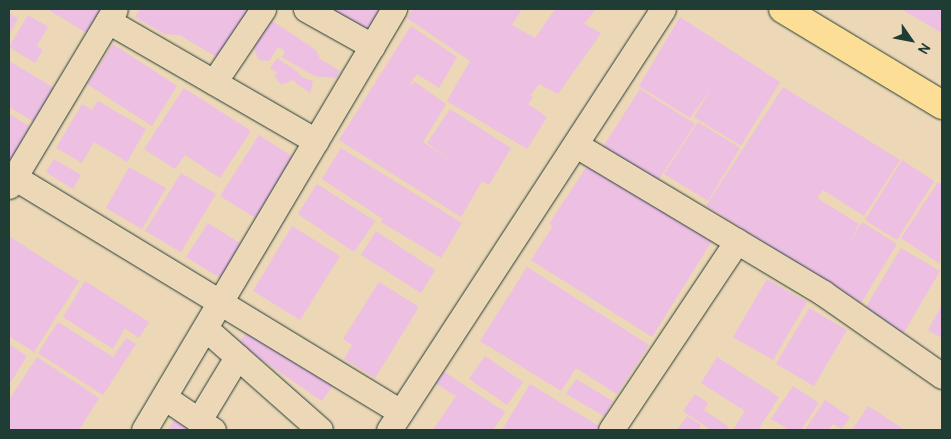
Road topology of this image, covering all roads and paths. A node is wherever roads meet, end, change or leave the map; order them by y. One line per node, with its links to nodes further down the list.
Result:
1 (263, 9): 8 (street)
2 (306, 9): 7 (street)
3 (394, 9): 7 (street)
4 (663, 9): 11 (street)
5 (794, 12): 9 (highway)
6 (112, 15): 8 (street); 12 (street)
7 (372, 46): 10 (street)
8 (214, 82): 10 (street)
9 (942, 105)
10 (316, 141): 14 (street)
11 (576, 145): 13 (street); 19 (street)
12 (10, 179): 14 (street)
13 (737, 241): 17 (street); 23 (street)
14 (221, 301): 15 (street); 19 (street)
15 (206, 330): 16 (street); 18 (street)
16 (237, 357): 20 (street); 22 (street)
17 (942, 376)
18 (164, 397): 20 (street); 21 (street)
19 (395, 421)
20 (206, 425)
21 (144, 430)
22 (320, 430)
23 (611, 430)

